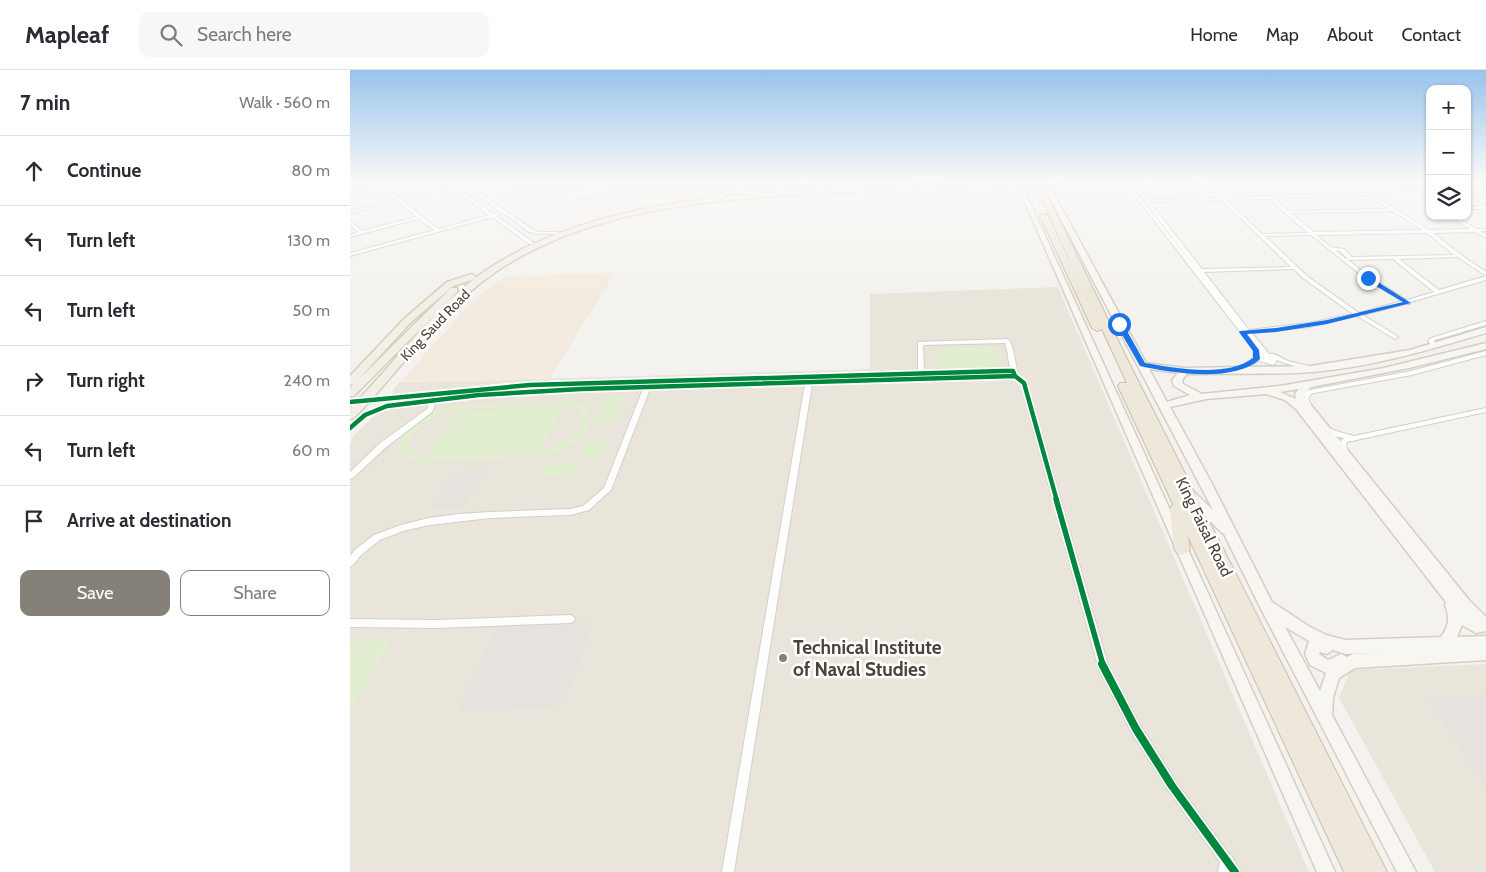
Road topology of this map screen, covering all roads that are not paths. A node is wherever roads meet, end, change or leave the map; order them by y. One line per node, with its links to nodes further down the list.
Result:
1 (414, 218): 23 (street)
2 (422, 218): 19 (street)
3 (482, 218): 19 (street)
4 (484, 218): 34 (street)
5 (499, 218): 29 (street)
6 (513, 218): 24 (street)
7 (605, 218): 24 (main road, King Saud Road)
8 (618, 218): 67 (main road, King Saud Road)
9 (1047, 218): 82 (main road)
10 (1050, 218): 80 (highway, King Faisal Road)
11 (1054, 218): 54 (main road)
12 (1156, 218): 38 (street)
13 (1159, 218): 38 (street)
14 (1244, 218): 26 (street)
15 (1295, 218): 25 (street)
16 (1406, 218): 22 (street)
17 (1459, 220): 20 (street)
18 (350, 222): 23 (street)
19 (438, 230): 31 (street)
20 (1475, 230): 21 (street); 22 (street); 28 (street)
21 (1486, 230)
22 (1428, 231): 25 (street); 32 (street)
23 (361, 233): 27 (street)
24 (557, 233): 29 (main road, King Saud Road)
25 (1312, 234): 26 (street); 30 (street)
26 (1261, 235): 37 (street)
27 (350, 236)
28 (1486, 237)
29 (531, 243): 40 (main road, King Saud Road)
30 (1330, 248): 35 (street); 36 (street)
31 (350, 255)
32 (1459, 256): 33 (street); 39 (street)
33 (1394, 258): 36 (street); 41 (street)
34 (350, 259)
35 (1342, 259): 36 (street); 42 (street)
36 (1352, 259)
37 (1294, 268): 38 (street); 43 (street)
38 (1198, 271): 46 (street); 47 (street)
39 (1486, 276): 41 (street)
40 (472, 277): 61 (main road); 65 (main road, King Saud Road)
41 (1439, 293): 42 (street)
42 (1408, 303): 43 (street)
43 (1359, 315): 47 (street); 48 (street)
44 (1486, 323): 49 (street)
45 (1486, 330): 49 (main road)
46 (1242, 332): 47 (street); 51 (street)
47 (1249, 332): 52 (street)
48 (1395, 336)
49 (1434, 345): 55 (main road)
50 (1486, 346): 62 (main road)
51 (1256, 350): 52 (street); 52 (street); 57 (street)
52 (1264, 350): 55 (street)
53 (1486, 353): 71 (street)
54 (1142, 365): 56 (main road); 70 (main road)
55 (1313, 368): 57 (main road)
56 (1184, 371): 57 (main road); 66 (main road)
57 (1226, 371)
58 (921, 374): 59 (street); 59 (street); 60 (street)
59 (1014, 374): 60 (street); 94 (street)
60 (809, 380): 63 (street); 67 (street); 95 (street)
61 (350, 382)
62 (1307, 386): 64 (main road); 71 (main road)
63 (647, 387): 69 (street); 83 (street)
64 (1267, 391): 66 (main road); 84 (main road)
65 (350, 394)
66 (1202, 397): 70 (main road)
67 (365, 400): 68 (street); 73 (main road, King Saud Road)
68 (350, 402)
69 (425, 402): 72 (street); 79 (street)
70 (1164, 406): 81 (main road)
71 (1308, 406): 76 (main road)
72 (378, 408): 73 (street); 75 (street)
73 (352, 410)
74 (1486, 410): 77 (street)
75 (350, 428)
76 (1326, 429): 77 (street); 78 (main road)
77 (1356, 437): 78 (street)
78 (1344, 451): 84 (main road)
79 (350, 476)
80 (1182, 495): 81 (main road); 82 (highway); 99 (highway, King Faisal Road); 100 (highway, King Faisal Road)
81 (1232, 536): 85 (main road)
82 (1182, 549): 98 (main road)
83 (350, 563)
84 (1448, 589): 86 (main road); 90 (main road)
85 (1265, 603): 92 (main road); 93 (main road)
86 (1486, 617)
87 (570, 619): 88 (street)
88 (350, 623)
89 (1486, 642): 90 (main road)
90 (1444, 644): 92 (main road)
91 (1486, 653): 92 (main road)
92 (1362, 654): 93 (main road)
93 (1324, 716): 101 (main road)
94 (1227, 859): 96 (street); 97 (street)
95 (728, 872)
96 (1224, 872)
97 (1235, 872)
98 (1326, 872)
99 (1356, 872)
100 (1376, 872)
101 (1407, 872)

